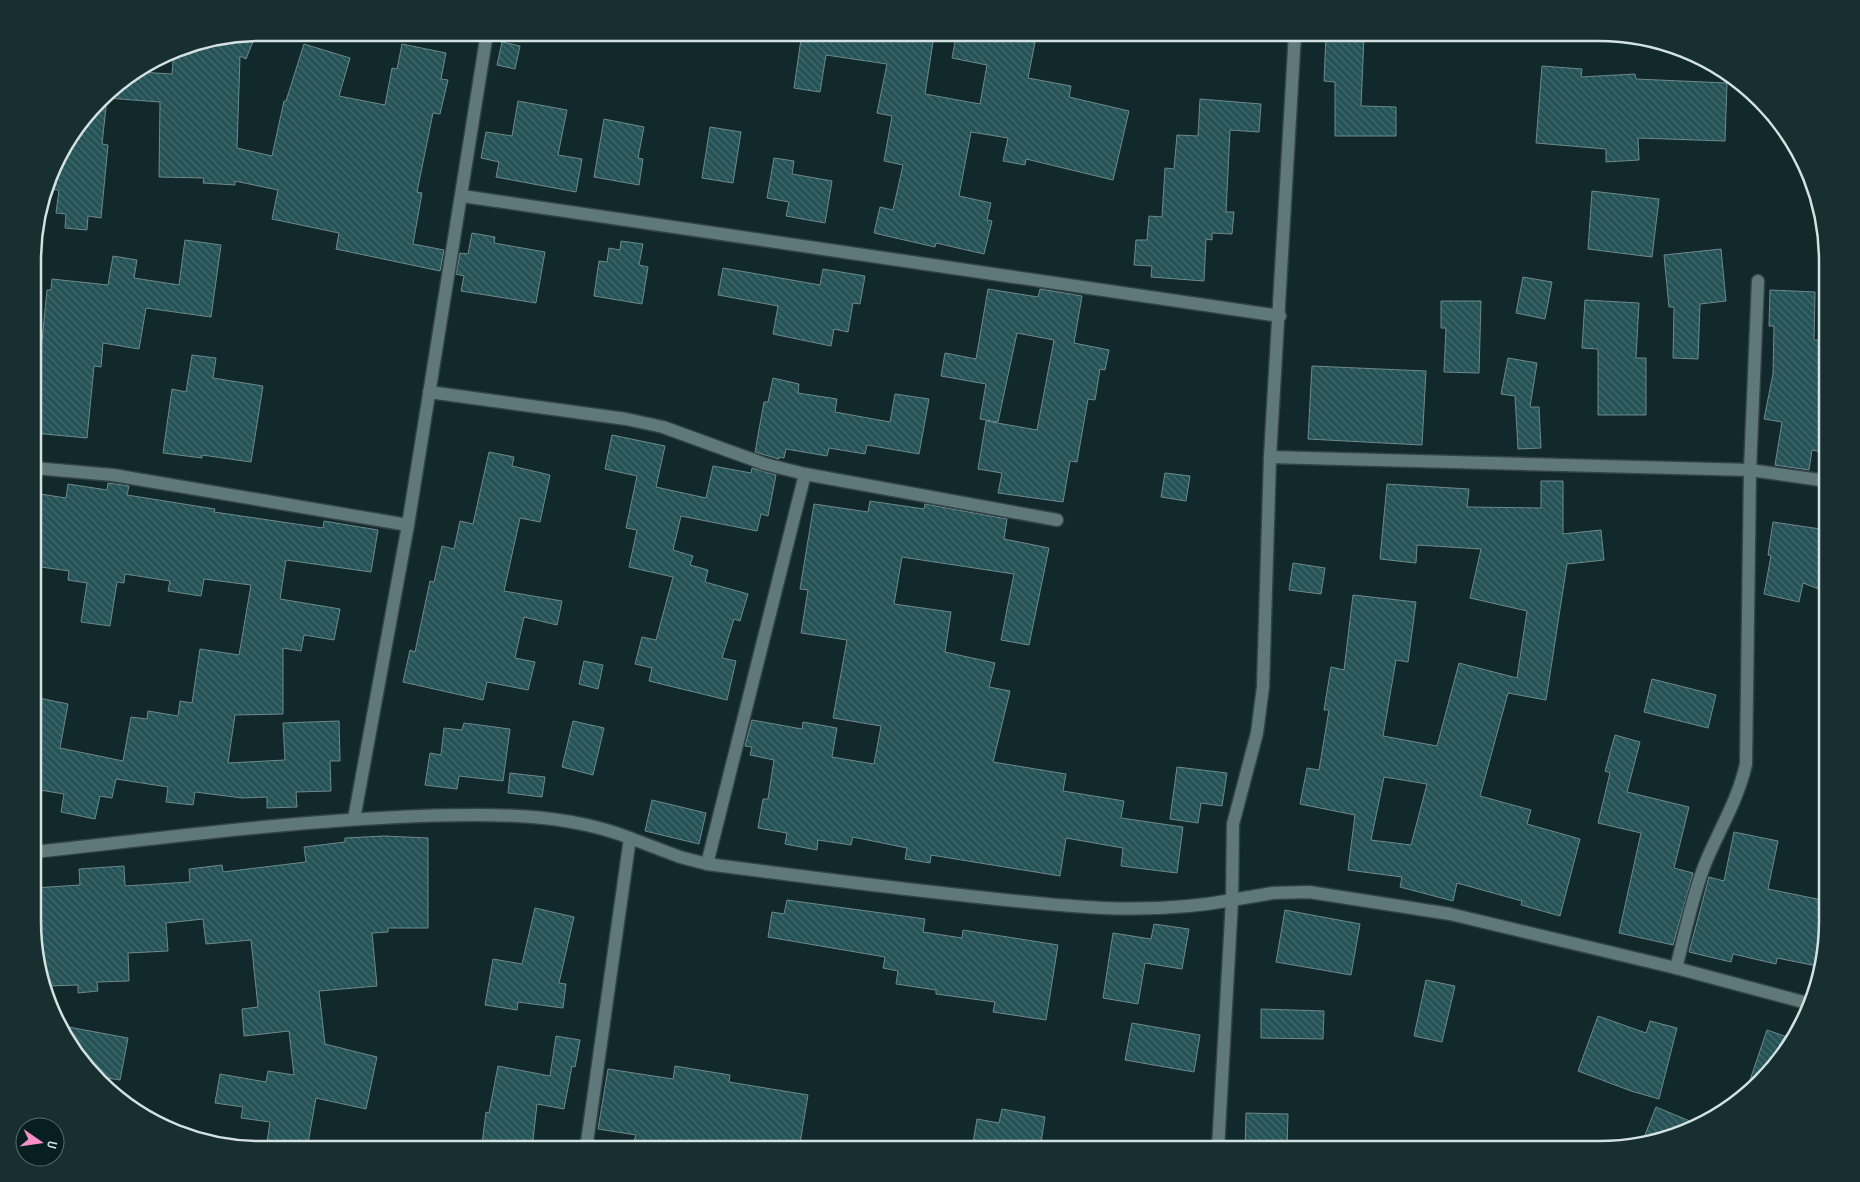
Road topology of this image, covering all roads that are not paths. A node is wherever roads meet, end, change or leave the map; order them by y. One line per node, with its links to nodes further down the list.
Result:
1 (486, 41): 3 (street)
2 (1295, 41): 5 (street)
3 (462, 196): 5 (street); 6 (street)
4 (1758, 281): 9 (street)
5 (1280, 316): 7 (street)
6 (429, 392): 10 (street); 13 (street)
7 (1270, 457): 9 (street); 18 (street)
8 (41, 469): 13 (street)
9 (1750, 470): 11 (street); 19 (street)
10 (805, 474): 12 (street); 17 (street)
11 (1819, 479)
12 (1057, 520)
13 (408, 525): 14 (street)
14 (354, 819): 15 (street); 16 (street)
15 (630, 838): 17 (street); 21 (street)
16 (41, 851)
17 (707, 864): 18 (street)
18 (1232, 900): 19 (street); 22 (street)
19 (1676, 968): 20 (street)
20 (1803, 1002)
21 (587, 1141)
22 (1218, 1141)

